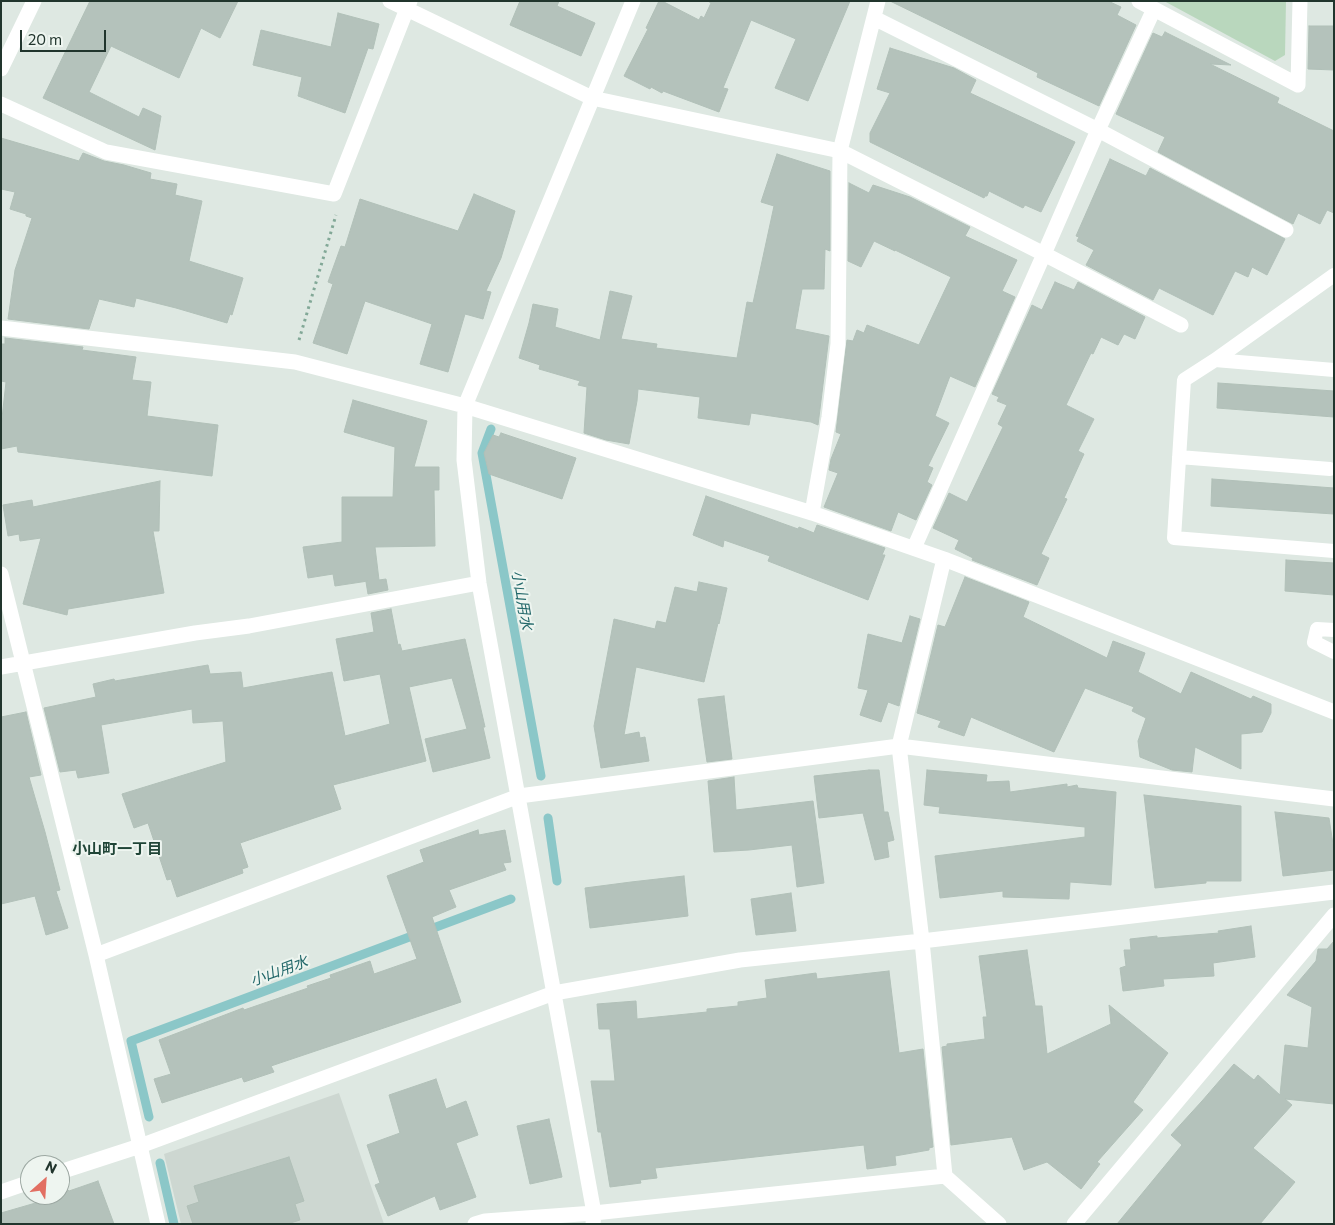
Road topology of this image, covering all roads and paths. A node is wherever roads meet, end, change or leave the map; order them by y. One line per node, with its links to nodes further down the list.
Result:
1 (34, 1): 10 (street)
2 (390, 1): 7 (street)
3 (633, 1): 11 (street)
4 (878, 1): 9 (street)
5 (1139, 1): 8 (street)
6 (1300, 1): 8 (street)
7 (408, 5): 11 (street); 15 (street)
8 (1154, 10): 13 (street)
9 (874, 18): 13 (street); 14 (street)
10 (1, 69)
11 (592, 98): 14 (street); 24 (street)
12 (1, 104): 15 (street)
13 (1098, 130): 16 (street); 17 (street)
14 (840, 151): 17 (street); 27 (street)
15 (334, 194): 21 (path)
16 (1286, 230)
17 (1044, 254): 19 (street); 28 (street)
18 (1334, 275): 22 (lane)
19 (1181, 325)
20 (1, 328): 24 (street)
21 (298, 344)
22 (1215, 360): 23 (lane); 25 (lane)
23 (1334, 370)
24 (465, 406): 27 (street); 32 (street)
25 (1179, 457): 26 (lane); 29 (lane)
26 (1330, 469)
27 (812, 513): 28 (street)
28 (914, 548): 30 (street)
29 (1334, 551)
30 (944, 559): 37 (street); 38 (street)
31 (1, 574): 35 (street)
32 (479, 583): 35 (street); 39 (street)
33 (1334, 630): 34 (lane)
34 (1334, 652)
35 (24, 662): 36 (street); 44 (street)
36 (1, 667)
37 (1334, 712)
38 (899, 746): 39 (street); 40 (street); 43 (street)
39 (519, 796): 44 (street); 45 (street)
40 (1334, 799)
41 (1334, 892): 43 (street)
42 (1334, 915): 55 (street)
43 (922, 941): 45 (street); 48 (street)
44 (96, 955): 46 (street)
45 (554, 993): 46 (street); 51 (street)
46 (140, 1146): 47 (street); 52 (street)
47 (70, 1169)
48 (945, 1176): 51 (street); 54 (street)
49 (20, 1185): 50 (street)
50 (1, 1192)
51 (594, 1218): 53 (street)
52 (158, 1224)
53 (474, 1224)
54 (999, 1224)
55 (1074, 1224)

